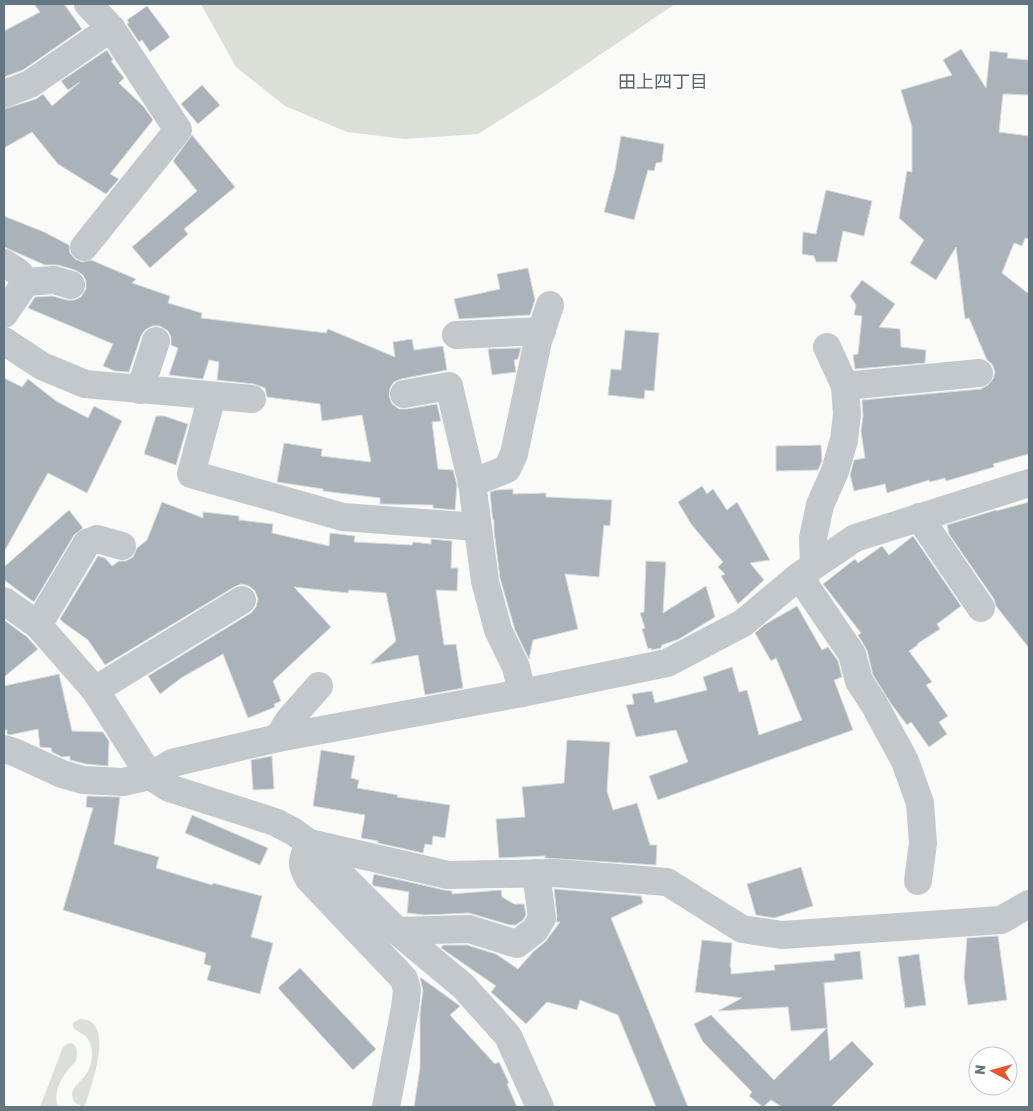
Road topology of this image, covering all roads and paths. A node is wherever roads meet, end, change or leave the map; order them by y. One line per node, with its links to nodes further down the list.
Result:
1 (88, 4): 2 (street)
2 (111, 28): 3 (street); 4 (street)
3 (4, 94)
4 (84, 247)
5 (4, 263): 6 (street)
6 (26, 282): 7 (street); 9 (street)
7 (71, 285)
8 (550, 305): 10 (street)
9 (4, 314)
10 (542, 331): 11 (street); 21 (street)
11 (456, 335)
12 (4, 341): 17 (street)
13 (156, 341): 17 (street)
14 (827, 347): 16 (street)
15 (978, 373): 16 (street)
16 (844, 386): 26 (street)
17 (140, 390): 19 (street)
18 (404, 394): 21 (street)
19 (212, 396): 20 (street); 24 (street)
20 (252, 399)
21 (472, 483): 24 (street)
22 (1029, 483): 23 (street)
23 (920, 517): 26 (street); 29 (street)
24 (478, 527): 33 (street)
25 (122, 546): 30 (street)
26 (807, 570): 33 (street); 39 (street)
27 (242, 600): 32 (street)
28 (4, 601): 30 (street)
29 (981, 608)
30 (38, 624): 32 (street)
31 (319, 686): 34 (street)
32 (95, 690): 36 (street)
33 (522, 693): 34 (street)
34 (278, 738): 36 (street)
35 (4, 749): 36 (street)
36 (150, 776): 37 (street)
37 (309, 844): 38 (street); 41 (street); 42 (street)
38 (536, 873): 40 (street); 41 (street)
39 (918, 881)
40 (1029, 904)
41 (397, 932): 43 (street)
42 (386, 1107)
43 (540, 1107)

